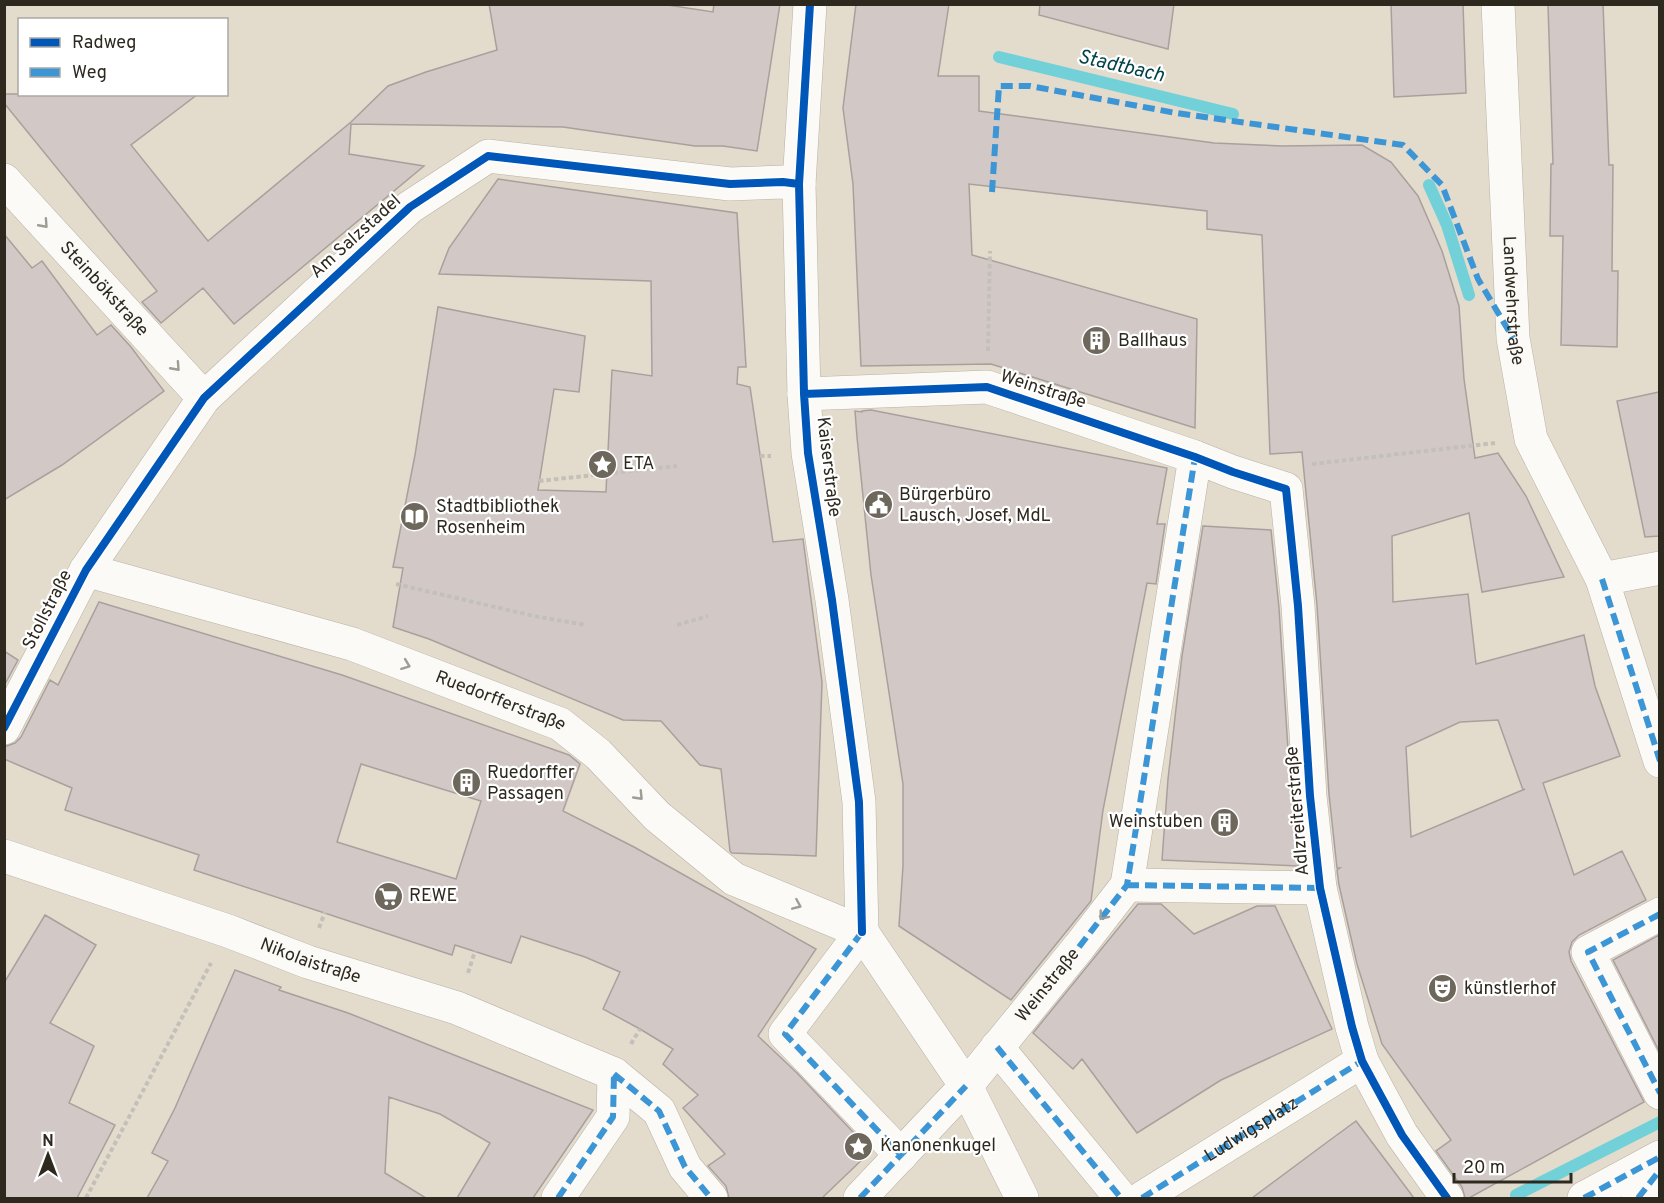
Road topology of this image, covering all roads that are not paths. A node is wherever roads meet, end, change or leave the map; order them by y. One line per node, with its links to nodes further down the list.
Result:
1 (810, 4): 4 (street, Kaiserstraße)
2 (1498, 4): 10 (street, Landwehrstraße)
3 (4, 180): 6 (street, Steinbökstraße, one-way to 6)
4 (799, 184): 5 (street, Kaiserstraße); 6 (street, Am Salzstadel)
5 (804, 394): 7 (street, Weinstraße); 17 (street, Kaiserstraße)
6 (204, 398): 9 (street, Am Salzstadel)
7 (1195, 457): 14 (street, Weinstraße); 15 (street, Adlzreiterstraße)
8 (1659, 568): 10 (street)
9 (86, 570): 11 (street, Stollstraße); 17 (street, Ruedorfferstraße, one-way to 17)
10 (1602, 579): 12 (street, Landwehrstraße)
11 (4, 728)
12 (1659, 761)
13 (4, 856): 20 (street, Nikolaistraße)
14 (1127, 885): 15 (street); 18 (street, Weinstraße, one-way to 18)
15 (1320, 888): 19 (street, Adlzreiterstraße)
16 (1659, 914): 22 (street)
17 (862, 932): 21 (street); 23 (street)
18 (997, 1047): 21 (street, Weinstraße); 30 (street)
19 (1362, 1061): 31 (street, Ludwigsplatz); 32 (street, Adlzreiterstraße)
20 (614, 1074): 26 (street); 27 (street, Nikolaistraße)
21 (966, 1086): 23 (street); 29 (street)
22 (1659, 1093)
23 (901, 1155): 28 (street)
24 (1659, 1157): 33 (street)
25 (1659, 1170): 34 (street)
26 (558, 1198)
27 (711, 1198)
28 (860, 1198)
29 (1022, 1198)
30 (1120, 1198)
31 (1142, 1198)
32 (1447, 1198)
33 (1584, 1198)
34 (1638, 1198)

